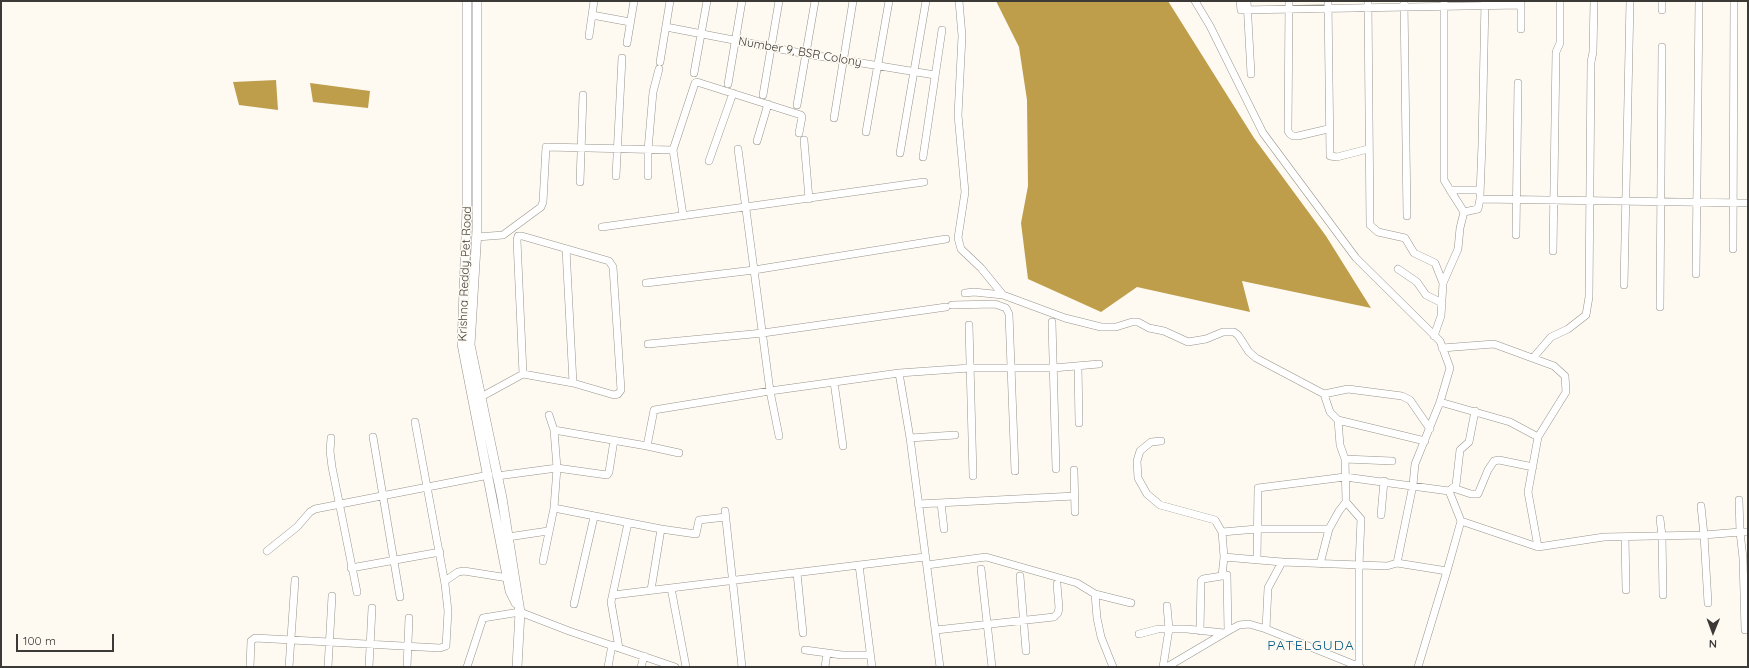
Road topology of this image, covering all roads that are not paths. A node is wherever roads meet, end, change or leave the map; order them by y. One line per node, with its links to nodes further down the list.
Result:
1 (467, 1): 159 (main road, Krishna Reddy Pet Road)
2 (477, 1): 98 (main road, Krishna Reddy Pet Road)
3 (594, 1): 35 (street)
4 (634, 1): 36 (street)
5 (670, 1): 37 (street)
6 (707, 1): 40 (street)
7 (742, 1): 42 (street)
8 (779, 1): 44 (street)
9 (815, 1): 46 (street)
10 (853, 1): 48 (street)
11 (889, 1): 49 (street)
12 (926, 1): 50 (street)
13 (959, 1): 110 (street)
14 (1195, 1): 116 (street)
15 (1240, 1): 32 (street)
16 (1247, 1): 32 (street)
17 (1289, 1): 30 (street)
18 (1328, 1): 33 (street)
19 (1368, 1): 31 (street)
20 (1560, 1): 85 (street)
21 (1594, 1): 86 (street)
22 (1630, 1): 87 (street)
23 (1662, 1): 34 (street)
24 (1699, 1): 89 (street)
25 (1734, 1): 90 (street)
26 (1485, 3): 27 (street); 29 (street); 81 (street)
27 (1521, 3): 38 (street)
28 (1404, 4): 29 (street); 31 (street); 95 (street)
29 (1444, 4): 80 (street)
30 (1289, 9): 32 (street); 33 (street); 62 (street)
31 (1368, 9): 33 (street); 70 (street)
32 (1247, 10): 52 (street)
33 (1329, 10): 62 (street)
34 (1662, 10)
35 (592, 15): 36 (street); 41 (street)
36 (630, 22): 43 (street)
37 (666, 27): 40 (street, Number 9, BSR Colony); 71 (street)
38 (1521, 28)
39 (942, 30): 53 (street)
40 (701, 34): 42 (street, Number 9, BSR Colony); 51 (street)
41 (589, 36)
42 (735, 41): 44 (street, Number 9, BSR Colony); 55 (street)
43 (627, 43)
44 (770, 47): 46 (street, Number 9, BSR Colony); 58 (street)
45 (1662, 47): 88 (street)
46 (806, 54): 48 (street, Number 9, BSR Colony); 60 (street)
47 (622, 58): 68 (street)
48 (843, 60): 49 (street, Number 9, BSR Colony); 61 (street)
49 (878, 66): 50 (street, Number 9, BSR Colony); 63 (street)
50 (914, 72): 53 (street, Number 9, BSR Colony); 73 (street)
51 (694, 73)
52 (1251, 74)
53 (935, 75): 74 (street)
54 (1518, 83): 84 (street)
55 (728, 84)
56 (733, 93): 59 (street); 72 (street); 75 (street)
57 (583, 95): 67 (street)
58 (763, 95)
59 (768, 104): 64 (street); 66 (street)
60 (797, 106)
61 (834, 118)
62 (1328, 129): 70 (street)
63 (866, 132)
64 (799, 133)
65 (804, 140): 82 (street)
66 (757, 141)
67 (581, 148): 68 (street); 78 (street); 98 (street)
68 (617, 149): 71 (street); 76 (street)
69 (738, 149): 92 (street)
70 (1368, 149): 107 (street)
71 (648, 150): 72 (street); 77 (street)
72 (673, 150): 94 (street)
73 (900, 153)
74 (923, 157)
75 (709, 161)
76 (616, 176)
77 (648, 176)
78 (580, 182)
79 (924, 182): 82 (street)
80 (1450, 190): 81 (street); 93 (street)
81 (1480, 190): 83 (street)
82 (809, 199): 92 (street)
83 (1480, 199): 84 (street); 93 (street)
84 (1516, 199): 85 (street); 97 (street)
85 (1554, 200): 86 (street); 102 (street)
86 (1590, 201): 87 (street); 119 (street)
87 (1626, 201): 88 (street); 108 (street)
88 (1661, 202): 89 (street); 112 (street)
89 (1697, 203): 90 (street); 105 (street)
90 (1733, 203): 91 (street); 101 (street)
91 (1748, 203)
92 (745, 208): 94 (street); 104 (street)
93 (1464, 212): 107 (street)
94 (682, 215): 96 (street)
95 (1406, 216)
96 (602, 227)
97 (1516, 235)
98 (477, 237): 131 (main road, Krishna Reddy Pet Road)
99 (946, 239): 104 (street)
100 (566, 249): 126 (street); 128 (street); 128 (street)
101 (1733, 250)
102 (1553, 251)
103 (1398, 269): 111 (street)
104 (754, 270): 106 (street); 115 (street)
105 (1696, 274)
106 (646, 283)
107 (1443, 283): 111 (street)
108 (1624, 285)
109 (965, 293): 110 (street)
110 (1003, 295): 130 (street)
111 (1442, 303): 116 (street)
112 (1660, 306)
113 (1052, 322): 124 (street)
114 (969, 325): 122 (street)
115 (763, 333): 117 (street); 123 (street); 129 (street)
116 (1434, 336): 118 (street)
117 (648, 344)
118 (1442, 348): 119 (street); 132 (street)
119 (1533, 358): 143 (street)
120 (1099, 364): 121 (street)
121 (1078, 366): 124 (street); 137 (street)
122 (970, 368): 123 (street); 125 (street); 160 (street)
123 (1010, 368): 124 (street); 158 (street)
124 (1053, 368): 156 (street)
125 (899, 373): 127 (street); 145 (street)
126 (524, 374): 128 (street); 131 (street)
127 (834, 382): 129 (street); 150 (street)
128 (572, 383)
129 (770, 391): 141 (street); 149 (street)
130 (1324, 394): 135 (street); 138 (street)
131 (481, 397): 159 (main road, Krishna Reddy Pet Road)
132 (1440, 402): 133 (street); 138 (street)
133 (1475, 411): 143 (street); 165 (street)
134 (549, 415): 139 (street)
135 (1338, 420): 148 (street); 152 (street)
136 (415, 422): 164 (street)
137 (1079, 423)
138 (1430, 429): 148 (street)
139 (554, 430): 146 (street); 154 (street)
140 (955, 435): 145 (street)
141 (779, 436)
142 (373, 437): 166 (street)
143 (1538, 437): 155 (street)
144 (331, 438): 171 (street)
145 (910, 438): 172 (street)
146 (614, 440): 149 (street); 154 (street)
147 (1161, 441): 186 (street)
148 (1425, 441): 163 (street)
149 (647, 446): 151 (street)
150 (843, 446)
151 (679, 453)
152 (1345, 459): 153 (street); 161 (street)
153 (1392, 461)
154 (557, 468): 159 (street); 174 (street)
155 (1533, 468): 165 (street); 193 (street)
156 (1056, 469)
157 (1074, 470): 167 (street)
158 (1015, 471)
159 (493, 475): 164 (street); 192 (main road, Krishna Reddy Pet Road); 213 (main road, Krishna Reddy Pet Road)
160 (973, 476)
161 (1345, 477): 162 (street); 169 (street); 184 (street)
162 (1384, 482): 163 (street); 176 (street)
163 (1413, 485): 165 (street); 202 (street)
164 (428, 487): 166 (street); 195 (street)
165 (1451, 489): 179 (street)
166 (384, 496): 171 (street); 198 (street)
167 (1075, 496): 170 (street); 175 (street)
168 (1739, 500): 187 (street)
169 (1346, 502): 182 (street); 206 (street)
170 (941, 503): 172 (street); 183 (street)
171 (339, 504): 194 (street); 207 (street)
172 (918, 504): 196 (street)
173 (1701, 506): 189 (street)
174 (554, 508): 177 (street); 185 (street)
175 (1075, 512)
176 (1381, 515)
177 (594, 517): 180 (street); 230 (street)
178 (1660, 519): 191 (street)
179 (1461, 521): 193 (street); 209 (street)
180 (628, 523): 181 (street); 224 (street)
181 (660, 529): 216 (street); 220 (street)
182 (1329, 529): 184 (street); 203 (street)
183 (944, 530)
184 (1257, 530): 186 (street); 199 (street)
185 (548, 531): 192 (street); 200 (street)
186 (1222, 532): 197 (street)
187 (1740, 532): 188 (street); 189 (street); 214 (street)
188 (1748, 532)
189 (1704, 535): 191 (street); 229 (street)
190 (1625, 536): 191 (street); 193 (street); 221 (street)
191 (1662, 536): 225 (street)
192 (508, 537): 233 (main road, Krishna Reddy Pet Road)
193 (1538, 547)
194 (267, 551)
195 (440, 552): 198 (street); 217 (street)
196 (925, 557): 204 (street); 205 (street)
197 (1224, 557): 199 (street); 212 (street)
198 (394, 560): 207 (street); 227 (street)
199 (1257, 560): 201 (street)
200 (543, 561)
201 (1282, 562): 203 (street); 238 (street)
202 (1397, 562): 206 (street); 209 (street)
203 (1320, 564): 206 (street)
204 (859, 565): 210 (street); 253 (street)
205 (927, 565): 223 (street); 239 (street)
206 (1359, 565): 274 (street)
207 (352, 568): 222 (street)
208 (981, 569): 236 (street)
209 (1447, 571): 275 (street)
210 (797, 572): 216 (street); 243 (street)
211 (1020, 576): 235 (street)
212 (1222, 576): 241 (street); 242 (street)
213 (508, 578): 217 (street); 233 (main road, Krishna Reddy Pet Road)
214 (1746, 579): 240 (street)
215 (295, 580): 245 (street)
216 (733, 580): 219 (street); 266 (street)
217 (445, 581): 249 (street)
218 (1057, 584): 235 (street)
219 (671, 588): 220 (street); 265 (street)
220 (651, 590): 224 (street)
221 (1626, 590)
222 (357, 592)
223 (1095, 594): 228 (street); 271 (street)
224 (613, 595): 248 (street)
225 (1663, 595)
226 (332, 596): 246 (street)
227 (400, 597)
228 (1131, 603)
229 (1708, 603)
230 (574, 604)
231 (1166, 606): 237 (street)
232 (372, 608): 247 (street)
233 (520, 612): 248 (street); 260 (street); 261 (main road, Krishna Reddy Pet Road)
234 (409, 618): 249 (street)
235 (1024, 620): 236 (street); 251 (street)
236 (987, 624): 239 (street); 270 (street)
237 (1169, 629): 241 (street); 244 (street); 272 (street)
238 (1266, 629): 242 (street); 274 (street)
239 (936, 630): 269 (street)
240 (1746, 630)
241 (1200, 631): 242 (street)
242 (1226, 632): 273 (street)
243 (803, 633)
244 (1139, 634)
245 (291, 640): 246 (street); 255 (street); 256 (street)
246 (329, 642): 247 (street); 257 (street)
247 (370, 645): 249 (street); 258 (street)
248 (616, 646): 254 (street); 262 (street)
249 (408, 647): 259 (street)
250 (805, 650): 252 (street)
251 (1026, 651)
252 (827, 653): 253 (street); 267 (street)
253 (870, 655): 268 (street)
254 (644, 656): 263 (street); 264 (street)
255 (250, 667)
256 (289, 667)
257 (328, 667)
258 (369, 667)
259 (407, 667)
260 (467, 667)
261 (517, 667)
262 (608, 667)
263 (641, 667)
264 (675, 667)
265 (686, 667)
266 (742, 667)
267 (826, 667)
268 (872, 667)
269 (940, 667)
270 (992, 667)
271 (1113, 667)
272 (1163, 667)
273 (1167, 667)
274 (1360, 667)
275 (1418, 667)

